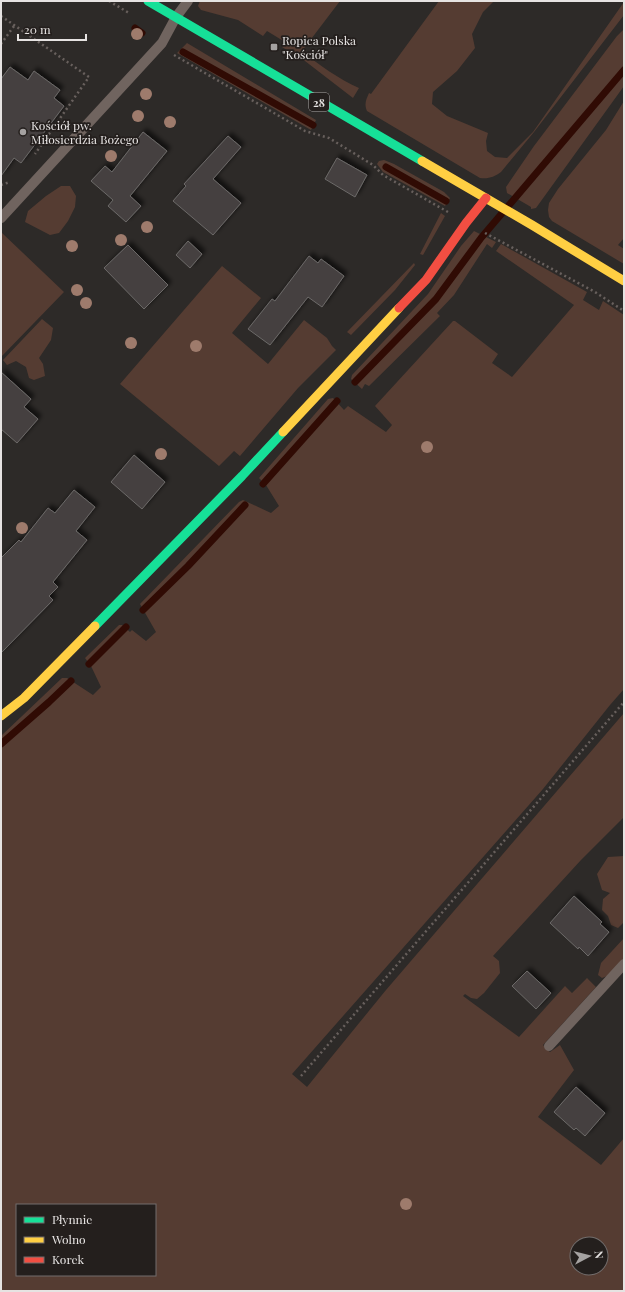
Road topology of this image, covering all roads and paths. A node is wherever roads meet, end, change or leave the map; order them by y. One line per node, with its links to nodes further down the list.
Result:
1 (108, 1): 5 (path)
2 (148, 1): 6 (street, 28)
3 (188, 1): 6 (lane)
4 (1, 16): 7 (path)
5 (135, 16)
6 (176, 17): 8 (lane); 13 (street, 28)
7 (14, 26): 9 (path); 10 (path)
8 (162, 43): 14 (lane); 15 (path)
9 (1, 44)
10 (35, 155)
11 (17, 180): 12 (path)
12 (1, 185)
13 (488, 200): 15 (street); 17 (street, 28)
14 (1, 218)
15 (466, 223): 20 (street)
16 (492, 236): 18 (path)
17 (624, 281)
18 (624, 311)
19 (624, 702): 23 (path)
20 (1, 716)
21 (624, 964): 22 (lane)
22 (549, 1046)
23 (301, 1076)

